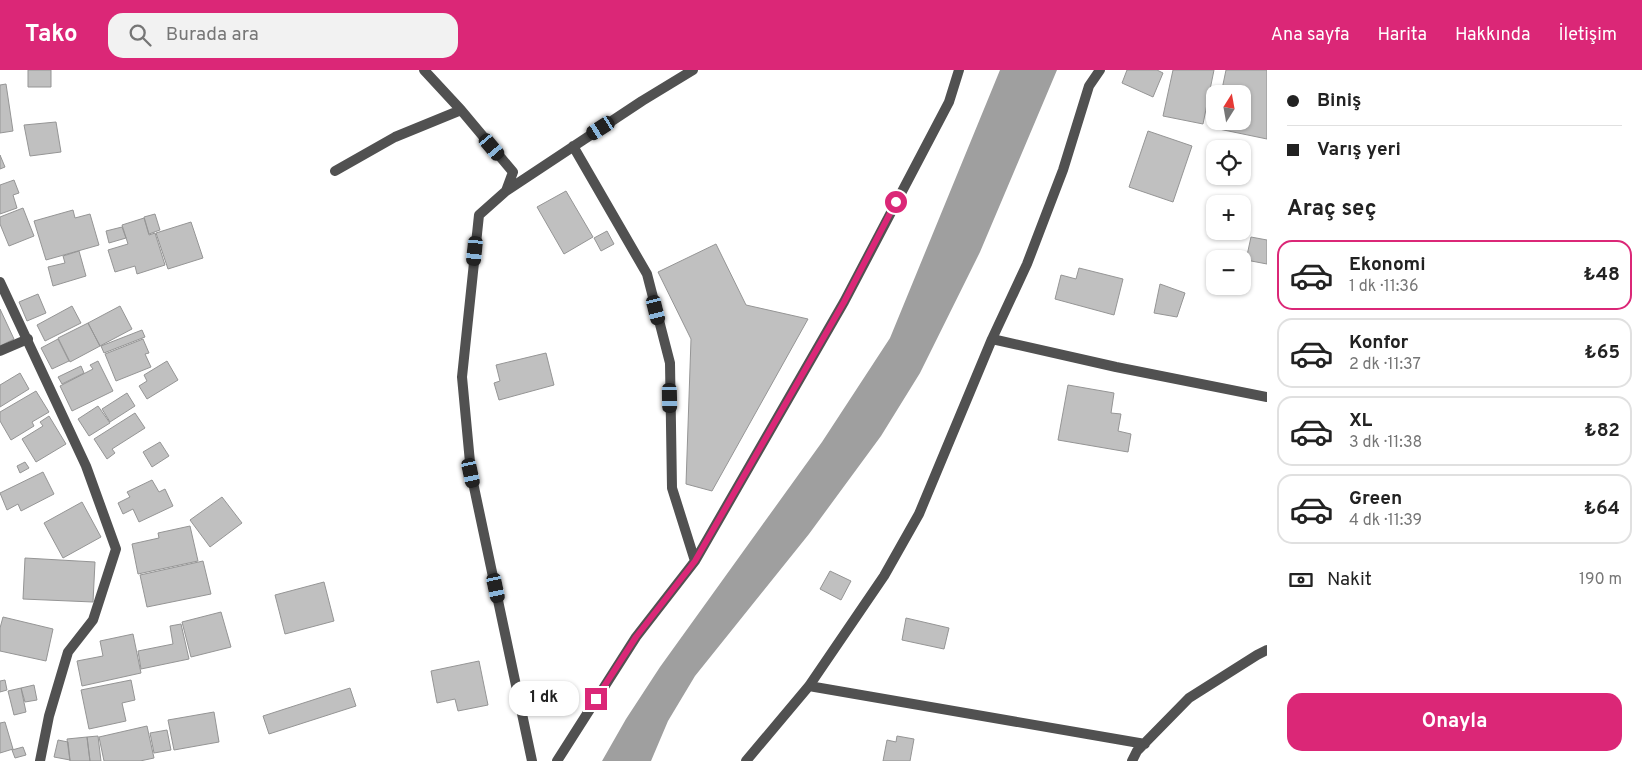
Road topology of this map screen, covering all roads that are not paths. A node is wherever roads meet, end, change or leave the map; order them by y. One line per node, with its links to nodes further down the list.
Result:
1 (424, 70): 5 (street)
2 (693, 70): 6 (street)
3 (960, 70): 14 (street)
4 (1100, 70): 11 (street)
5 (461, 110): 7 (street); 8 (street)
6 (573, 146): 8 (street); 14 (street)
7 (335, 171)
8 (506, 191): 19 (street)
9 (0, 282): 10 (street)
10 (28, 339): 12 (street); 18 (street)
11 (992, 339): 13 (street); 16 (street)
12 (0, 351)
13 (1267, 397)
14 (695, 561): 20 (street)
15 (1267, 650): 17 (street)
16 (809, 686): 17 (street); 21 (street)
17 (1145, 744): 22 (street)
18 (40, 761)
19 (532, 761)
20 (557, 761)
21 (746, 761)
22 (1132, 761)

